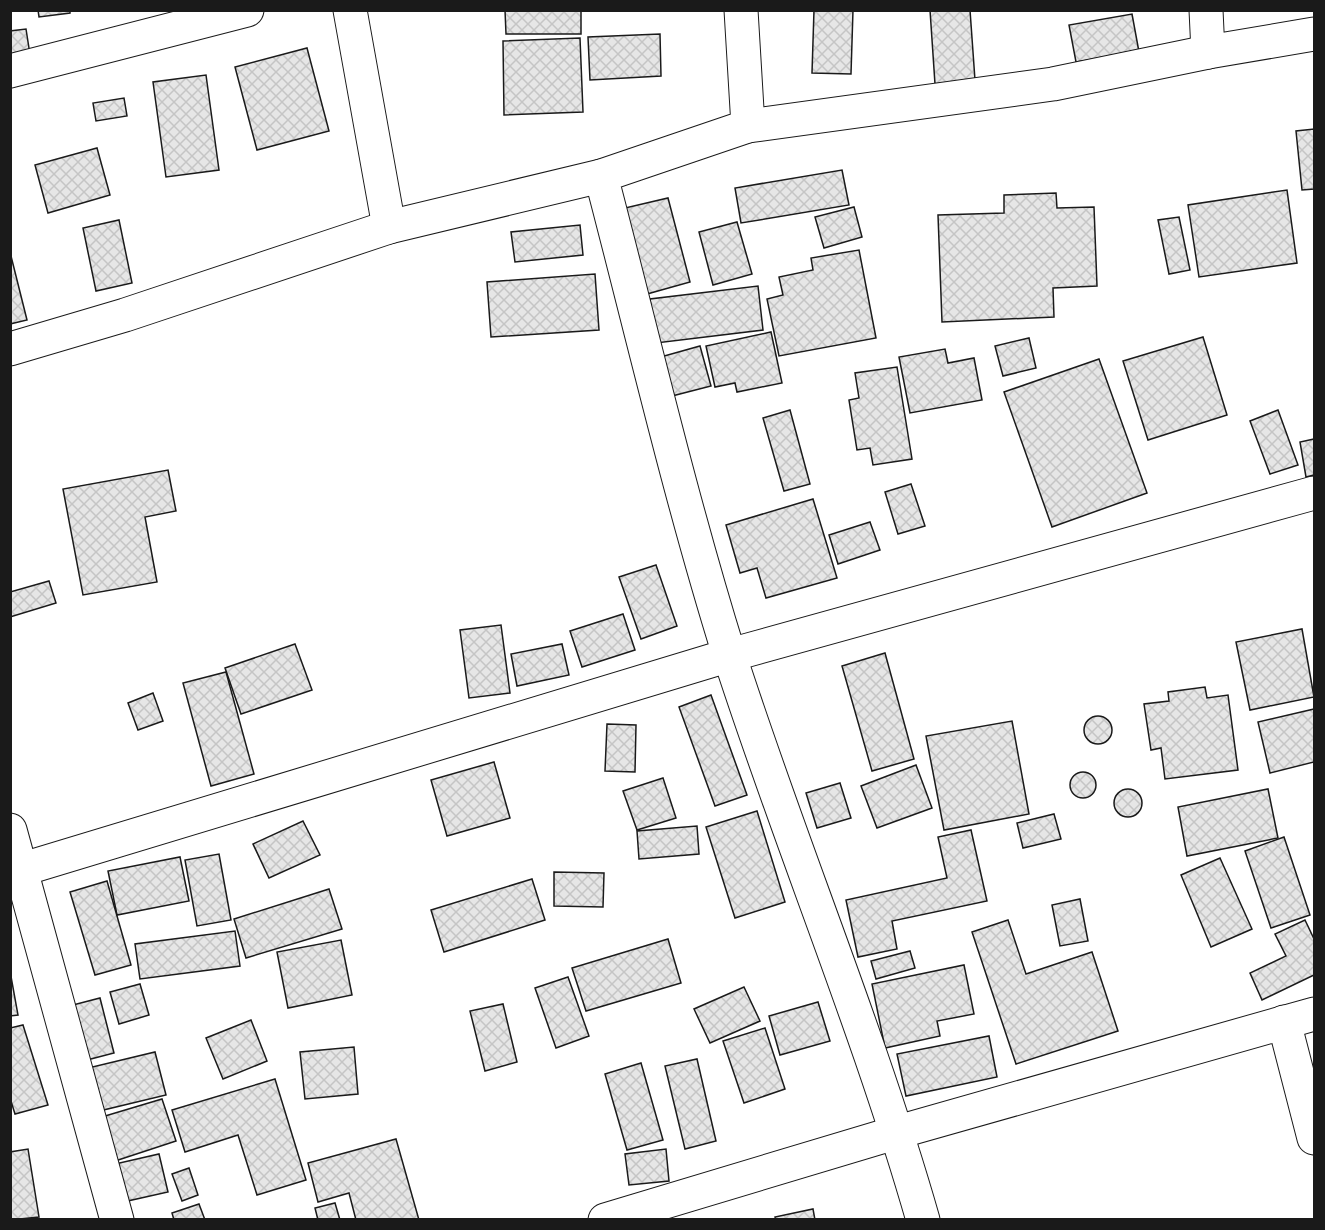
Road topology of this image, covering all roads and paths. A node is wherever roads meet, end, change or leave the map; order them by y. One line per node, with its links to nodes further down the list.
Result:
1 (247, 10): 7 (street)
2 (350, 10): 10 (street)
3 (741, 10): 8 (street)
4 (1206, 10): 6 (street)
5 (1314, 34): 6 (street)
6 (1208, 52): 8 (street)
7 (10, 71)
8 (748, 126): 9 (street)
9 (601, 176): 10 (street); 13 (street)
10 (389, 226): 11 (street)
11 (10, 349)
12 (1314, 493): 13 (street)
13 (730, 655): 15 (street); 18 (street)
14 (10, 830): 15 (street)
15 (16, 871): 20 (street)
16 (1314, 1014): 17 (street)
17 (1284, 1022): 18 (street); 19 (street)
18 (898, 1132): 21 (street); 22 (street)
19 (1314, 1138)
20 (117, 1220)
21 (605, 1220)
22 (923, 1220)

